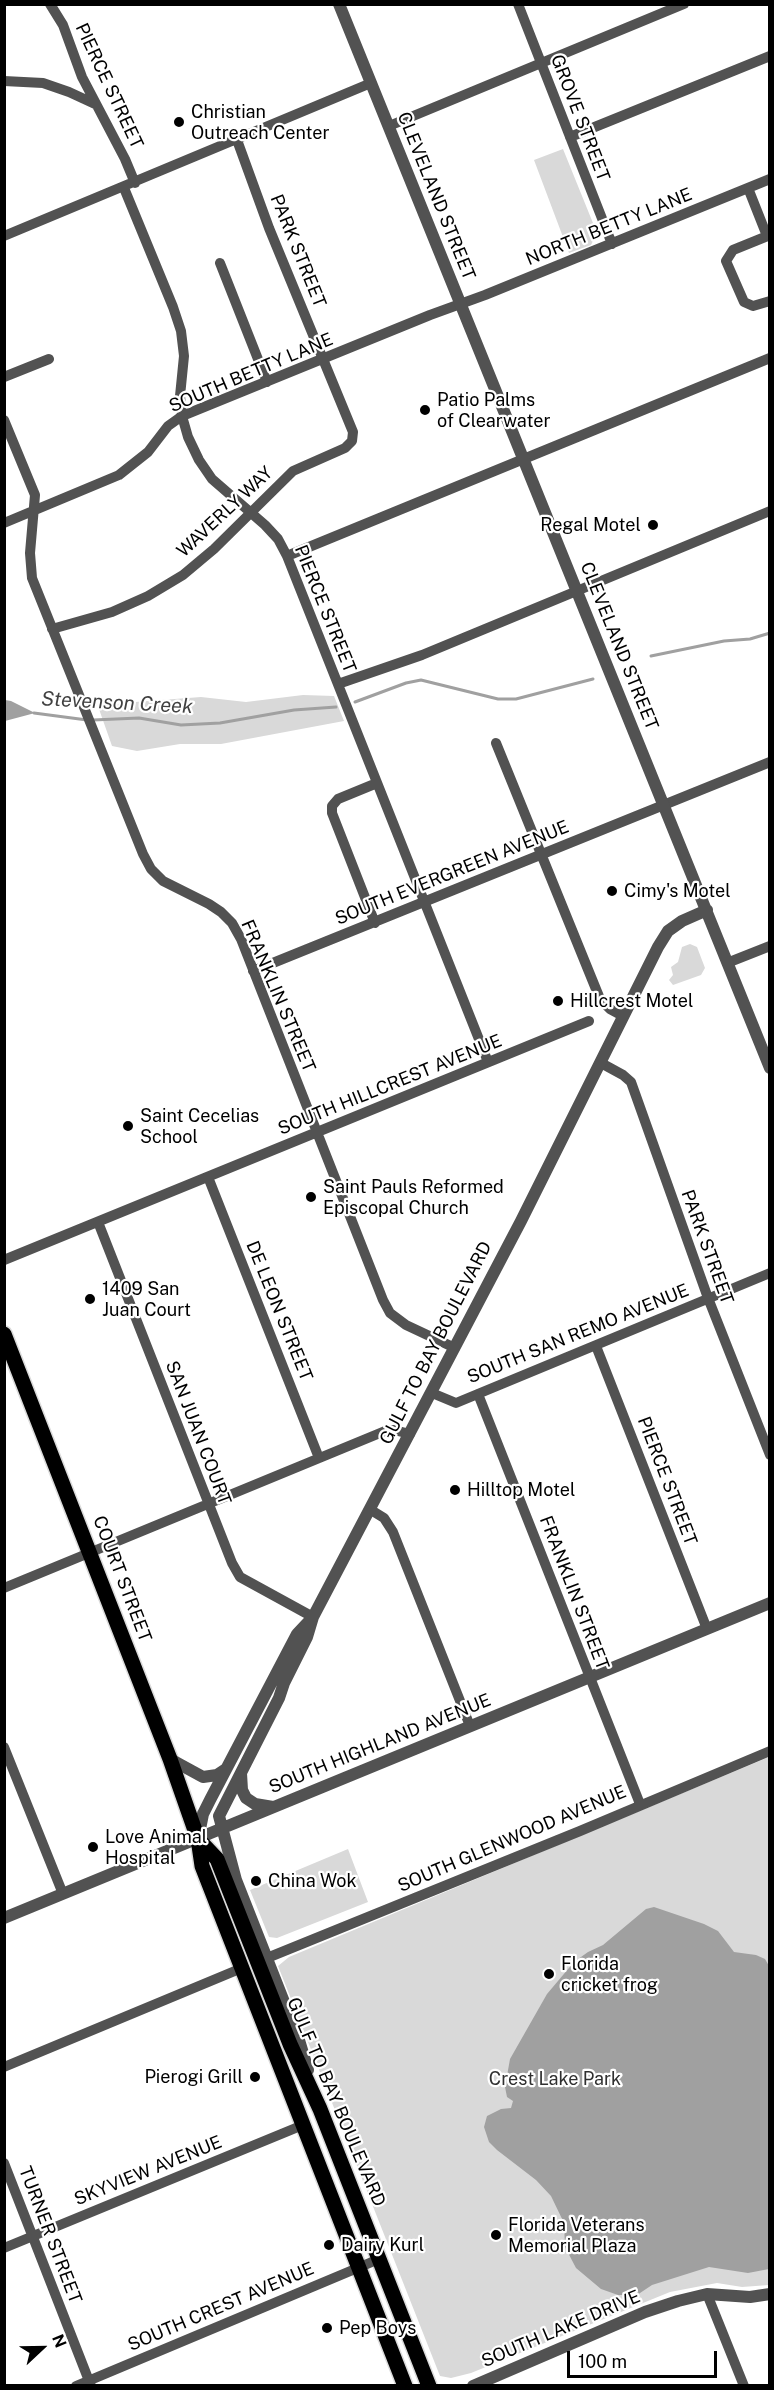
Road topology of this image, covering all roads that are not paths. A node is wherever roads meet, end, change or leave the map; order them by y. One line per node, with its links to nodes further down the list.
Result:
1 (50, 4): 9 (street, PIERCE STREET)
2 (339, 4): 8 (street, CLEVELAND STREET)
3 (518, 4): 6 (street, GROVE STREET)
4 (684, 4): 6 (street)
5 (770, 56): 11 (street)
6 (541, 63): 10 (street); 11 (street, GROVE STREET)
7 (4, 81): 9 (street)
8 (371, 83): 10 (street, CLEVELAND STREET); 12 (street)
9 (95, 104): 14 (street, PIERCE STREET)
10 (389, 126): 21 (street, CLEVELAND STREET)
11 (570, 137): 18 (street, GROVE STREET)
12 (237, 140): 14 (street); 24 (street, PARK STREET)
13 (770, 179): 15 (street, NORTH BETTY LANE)
14 (130, 185): 17 (street); 27 (street, PIERCE STREET)
15 (748, 188): 16 (street); 18 (street, NORTH BETTY LANE)
16 (768, 235): 20 (street)
17 (4, 236)
18 (612, 244): 21 (street, NORTH BETTY LANE)
19 (220, 263): 26 (street)
20 (770, 301)
21 (461, 304): 24 (street, SOUTH BETTY LANE); 30 (street, CLEVELAND STREET)
22 (770, 358): 30 (street)
23 (49, 359): 25 (street)
24 (323, 360): 26 (street, SOUTH BETTY LANE); 29 (street, PARK STREET)
25 (4, 377)
26 (267, 382): 27 (street, SOUTH BETTY LANE)
27 (182, 416): 31 (street, SOUTH BETTY LANE); 33 (street, PIERCE STREET)
28 (4, 420): 31 (street, FRANKLIN STREET)
29 (352, 441): 33 (street, WAVERLY WAY)
30 (523, 459): 35 (street); 36 (street, CLEVELAND STREET)
31 (36, 511): 34 (street, SOUTH BETTY LANE); 37 (street, FRANKLIN STREET)
32 (770, 511): 36 (street)
33 (251, 513): 35 (street, PIERCE STREET); 37 (street, WAVERLY WAY)
34 (4, 524)
35 (287, 556): 38 (street, PIERCE STREET)
36 (576, 590): 38 (street); 42 (street, CLEVELAND STREET)
37 (52, 629): 49 (street, FRANKLIN STREET)
38 (338, 684): 41 (street, PIERCE STREET)
39 (496, 743): 43 (street)
40 (770, 762): 42 (street, SOUTH EVERGREEN AVENUE)
41 (377, 783): 44 (street, PIERCE STREET); 46 (street)
42 (663, 805): 43 (street, SOUTH EVERGREEN AVENUE); 45 (street, CLEVELAND STREET)
43 (541, 855): 44 (street, SOUTH EVERGREEN AVENUE); 50 (street)
44 (425, 904): 46 (street, SOUTH EVERGREEN AVENUE); 52 (street, PIERCE STREET)
45 (707, 910): 48 (street, CLEVELAND STREET); 50 (street, GULF TO BAY BOULEVARD)
46 (375, 923): 49 (street, SOUTH EVERGREEN AVENUE)
47 (770, 946): 48 (street)
48 (728, 963): 54 (street, CLEVELAND STREET)
49 (253, 971): 55 (street, FRANKLIN STREET)
50 (623, 1016): 53 (street, GULF TO BAY BOULEVARD)
51 (589, 1021): 52 (street, SOUTH HILLCREST AVENUE)
52 (488, 1062): 55 (street, SOUTH HILLCREST AVENUE)
53 (601, 1063): 60 (street, PARK STREET); 63 (street, GULF TO BAY BOULEVARD)
54 (770, 1068)
55 (318, 1133): 56 (street, SOUTH HILLCREST AVENUE); 63 (street, FRANKLIN STREET)
56 (208, 1177): 57 (street, SOUTH HILLCREST AVENUE); 68 (street, DE LEON STREET)
57 (98, 1222): 58 (street, SOUTH HILLCREST AVENUE); 69 (street, SAN JUAN COURT)
58 (4, 1260)
59 (770, 1273): 60 (street, SOUTH SAN REMO AVENUE)
60 (708, 1298): 62 (street, SOUTH SAN REMO AVENUE); 67 (street, PARK STREET)
61 (4, 1334): 71 (main road, COURT STREET)
62 (596, 1346): 65 (street, SOUTH SAN REMO AVENUE); 75 (street, PIERCE STREET)
63 (455, 1348): 64 (street, GULF TO BAY BOULEVARD)
64 (432, 1393): 65 (street, SOUTH SAN REMO AVENUE); 66 (street, GULF TO BAY BOULEVARD)
65 (478, 1394): 76 (street, FRANKLIN STREET)
66 (410, 1434): 68 (street); 70 (street, GULF TO BAY BOULEVARD)
67 (770, 1455)
68 (319, 1458): 69 (street)
69 (208, 1505): 71 (street); 74 (street, SAN JUAN COURT)
70 (371, 1510): 74 (street, GULF TO BAY BOULEVARD); 77 (street)
71 (91, 1554): 72 (street); 80 (main road, COURT STREET)
72 (4, 1588)
73 (770, 1603): 75 (street, SOUTH HIGHLAND AVENUE)
74 (313, 1617): 81 (street, GULF TO BAY BOULEVARD); 82 (street, GULF TO BAY BOULEVARD)
75 (707, 1629): 76 (street, SOUTH HIGHLAND AVENUE)
76 (589, 1677): 77 (street, SOUTH HIGHLAND AVENUE); 83 (street, FRANKLIN STREET)
77 (471, 1726): 84 (street, SOUTH HIGHLAND AVENUE)
78 (4, 1747): 87 (street)
79 (770, 1750): 83 (street, SOUTH GLENWOOD AVENUE)
80 (170, 1759): 81 (street); 86 (main road, COURT STREET)
81 (226, 1769): 86 (street, GULF TO BAY BOULEVARD)
82 (241, 1773): 84 (street); 85 (street, GULF TO BAY BOULEVARD)
83 (640, 1804): 89 (street, SOUTH GLENWOOD AVENUE)
84 (274, 1807): 85 (street, SOUTH HIGHLAND AVENUE)
85 (222, 1829): 86 (street, SOUTH HIGHLAND AVENUE); 89 (street)
86 (198, 1839): 87 (street, SOUTH HIGHLAND AVENUE); 90 (main road, GULF TO BAY BOULEVARD); 92 (main road, GULF TO BAY BOULEVARD)
87 (63, 1894): 88 (street, SOUTH HIGHLAND AVENUE)
88 (4, 1918)
89 (267, 1958): 92 (street)
90 (242, 1968): 91 (street); 93 (main road, GULF TO BAY BOULEVARD)
91 (4, 2067)
92 (320, 2109): 95 (main road, GULF TO BAY BOULEVARD)
93 (303, 2125): 95 (main road); 96 (street, SKYVIEW AVENUE); 99 (main road, GULF TO BAY BOULEVARD)
94 (4, 2163): 96 (street, TURNER STREET)
95 (346, 2174): 98 (main road, GULF TO BAY BOULEVARD)
96 (33, 2236): 97 (street, SKYVIEW AVENUE); 102 (street, TURNER STREET)
97 (4, 2248)
98 (379, 2259): 99 (street, SOUTH CREST AVENUE); 105 (main road, GULF TO BAY BOULEVARD)
99 (359, 2267): 102 (street, SOUTH CREST AVENUE); 104 (main road, GULF TO BAY BOULEVARD)
100 (707, 2294): 101 (street, SOUTH LAKE DRIVE); 106 (street, SOUTH LAKE DRIVE); 107 (street)
101 (770, 2294)
102 (90, 2383): 103 (street, SOUTH CREST AVENUE)
103 (76, 2385)
104 (405, 2385)
105 (429, 2385)
106 (473, 2385)
107 (744, 2385)

